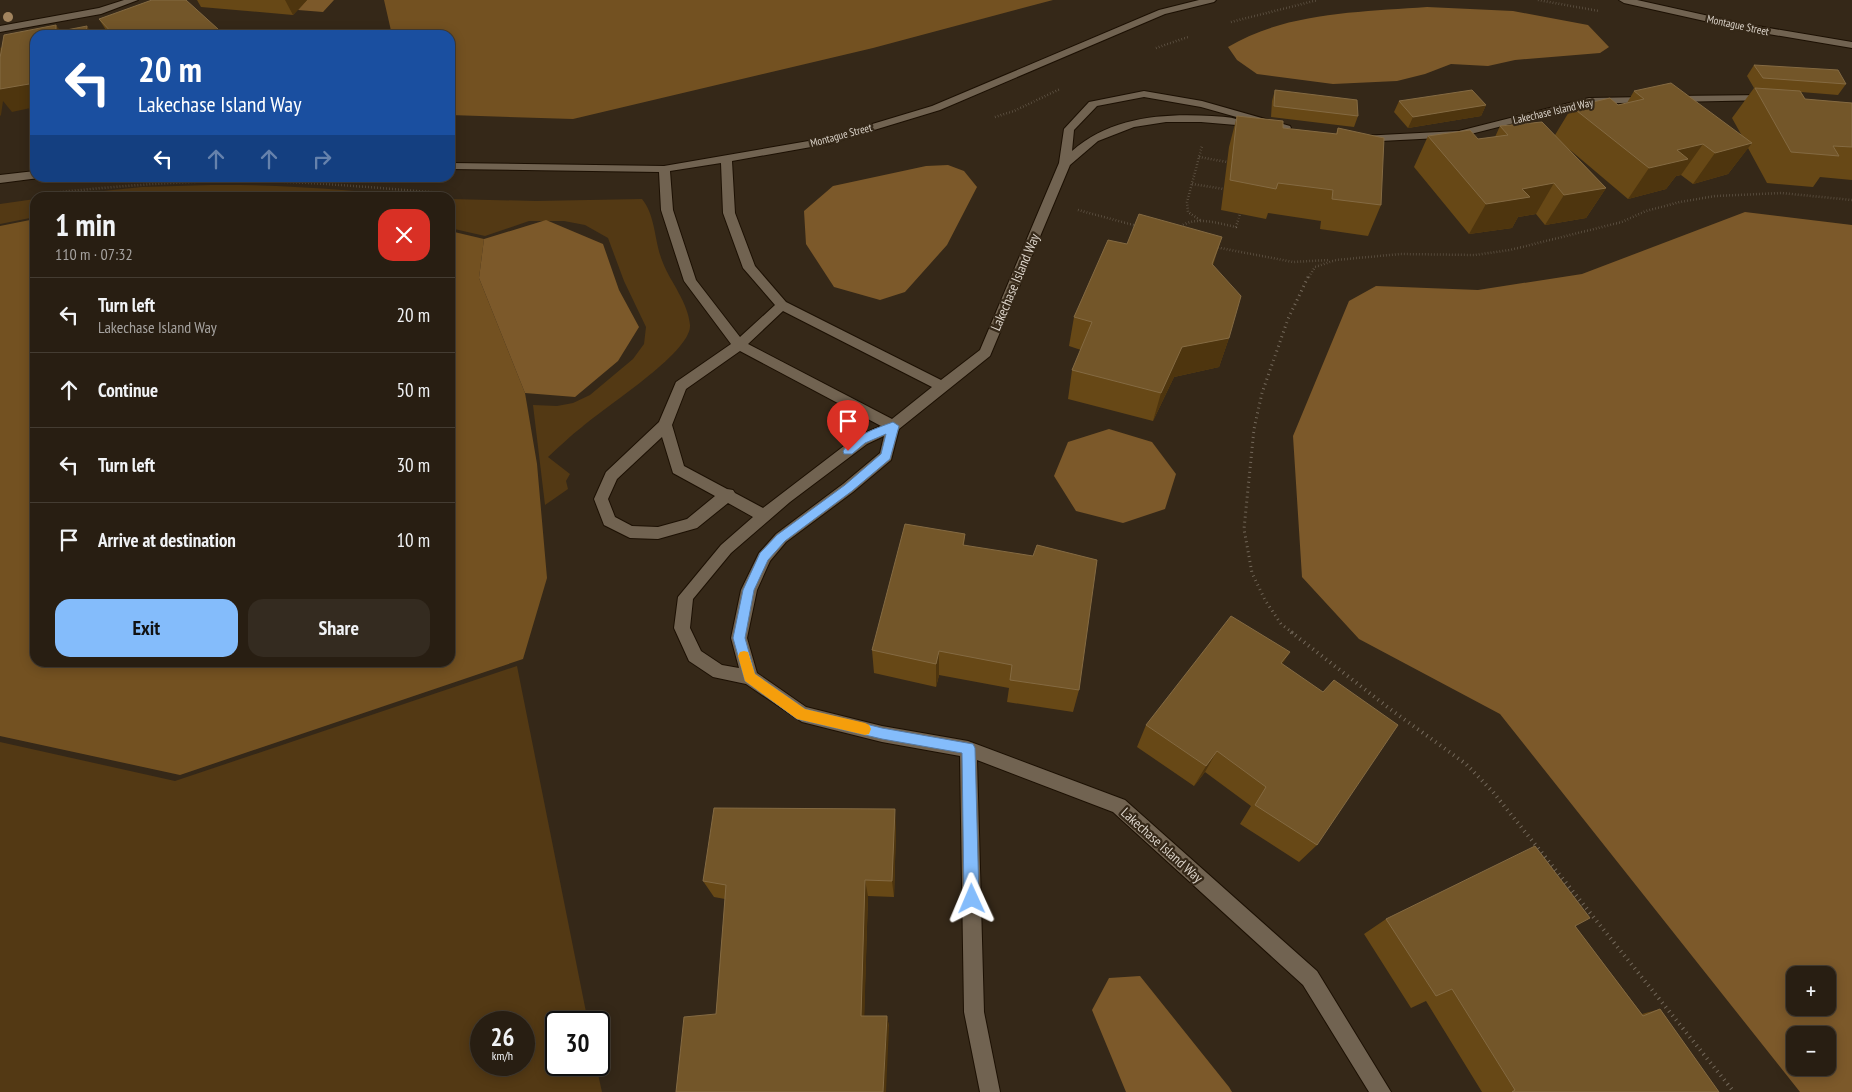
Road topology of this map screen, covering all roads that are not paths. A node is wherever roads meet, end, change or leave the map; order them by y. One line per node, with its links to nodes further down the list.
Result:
1 (133, 0): 4 (street)
2 (1211, 0): 8 (street, Montague Street)
3 (1624, 0): 5 (street, Montague Street)
4 (0, 29)
5 (1852, 45)
6 (1781, 100): 7 (street, Lakechase Island Way)
7 (1347, 138)
8 (726, 159): 11 (street, Montague Street); 14 (street)
9 (1065, 162): 9 (street, Lakechase Island Way); 16 (street, Lakechase Island Way)
10 (455, 166): 11 (street, Montague Street)
11 (664, 168): 15 (street)
12 (30, 176): 13 (street)
13 (0, 179)
14 (782, 305): 15 (street); 16 (street)
15 (739, 345): 17 (street); 18 (street)
16 (943, 387): 18 (street, Lakechase Island Way)
17 (665, 425): 19 (street); 19 (street)
18 (893, 426): 20 (street, Lakechase Island Way); 21 (street)
19 (728, 494): 20 (street)
20 (765, 516): 21 (street, Lakechase Island Way)
21 (750, 677): 22 (street, Lakechase Island Way)
22 (968, 748): 23 (street); 24 (street, Lakechase Island Way)
23 (990, 1092)
24 (1381, 1092)

